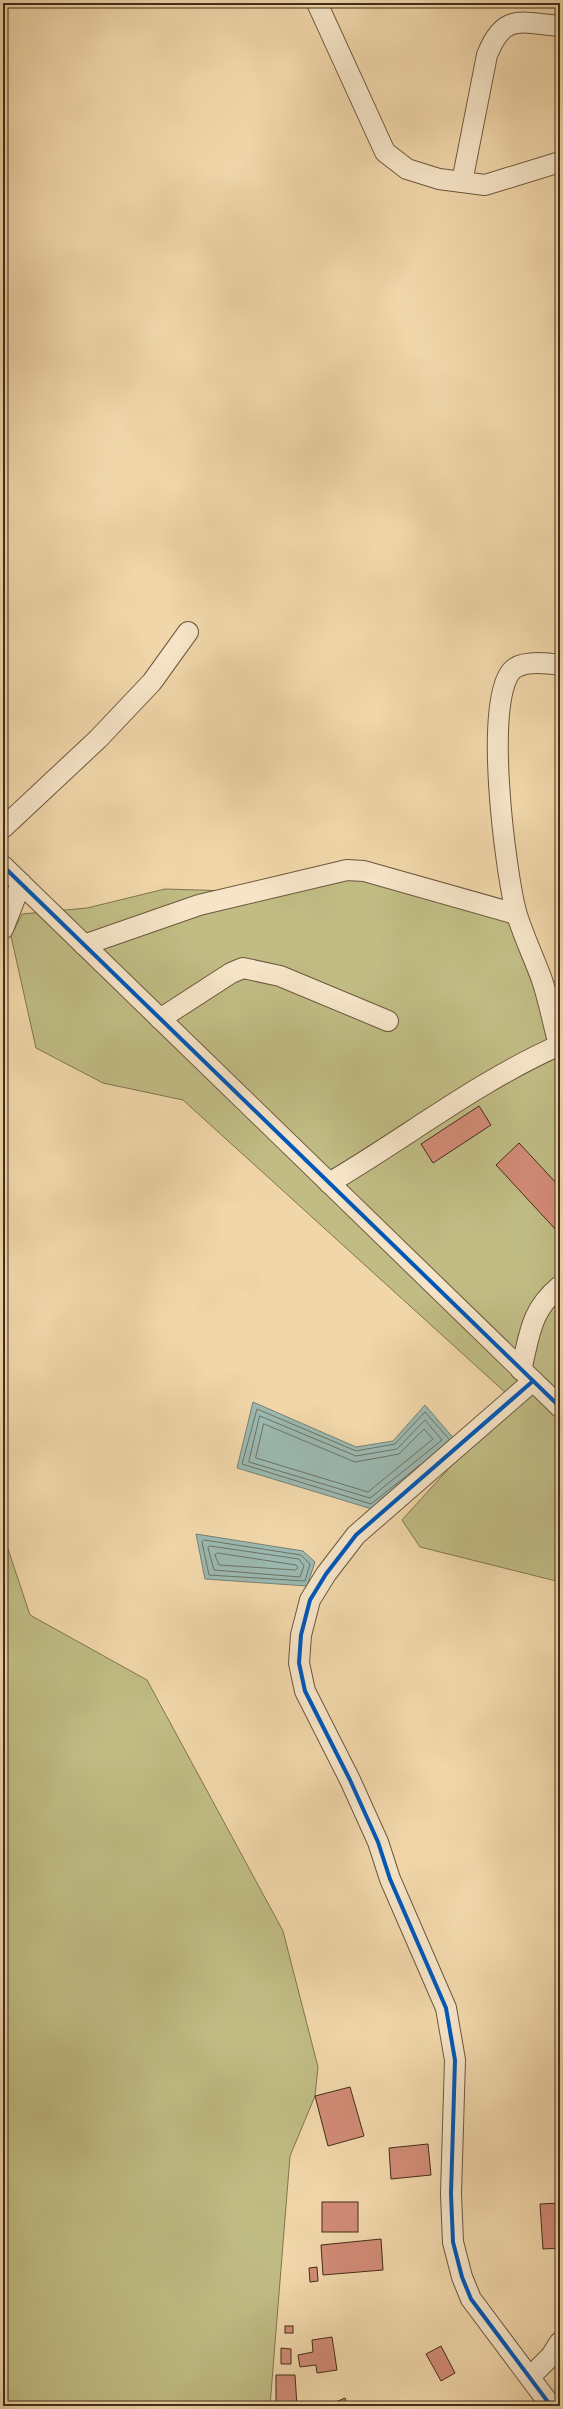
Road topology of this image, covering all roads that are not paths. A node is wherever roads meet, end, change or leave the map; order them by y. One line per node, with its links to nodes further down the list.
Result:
1 (317, 3): 4 (street)
2 (560, 26): 4 (street)
3 (560, 162): 4 (street)
4 (462, 182)
5 (188, 632): 7 (street)
6 (560, 665): 10 (street)
7 (3, 828)
8 (3, 866): 9 (street)
9 (20, 883): 11 (street); 12 (street)
10 (516, 914): 12 (street); 15 (street)
11 (3, 929)
12 (84, 945): 13 (street)
13 (160, 1019): 14 (street); 16 (street)
14 (388, 1021)
15 (560, 1045): 16 (street)
16 (329, 1183): 18 (street)
17 (560, 1286): 18 (street)
18 (527, 1376): 19 (street); 21 (street)
19 (560, 1407)
20 (560, 2342): 21 (street)
21 (530, 2377): 22 (street)
22 (552, 2399)

